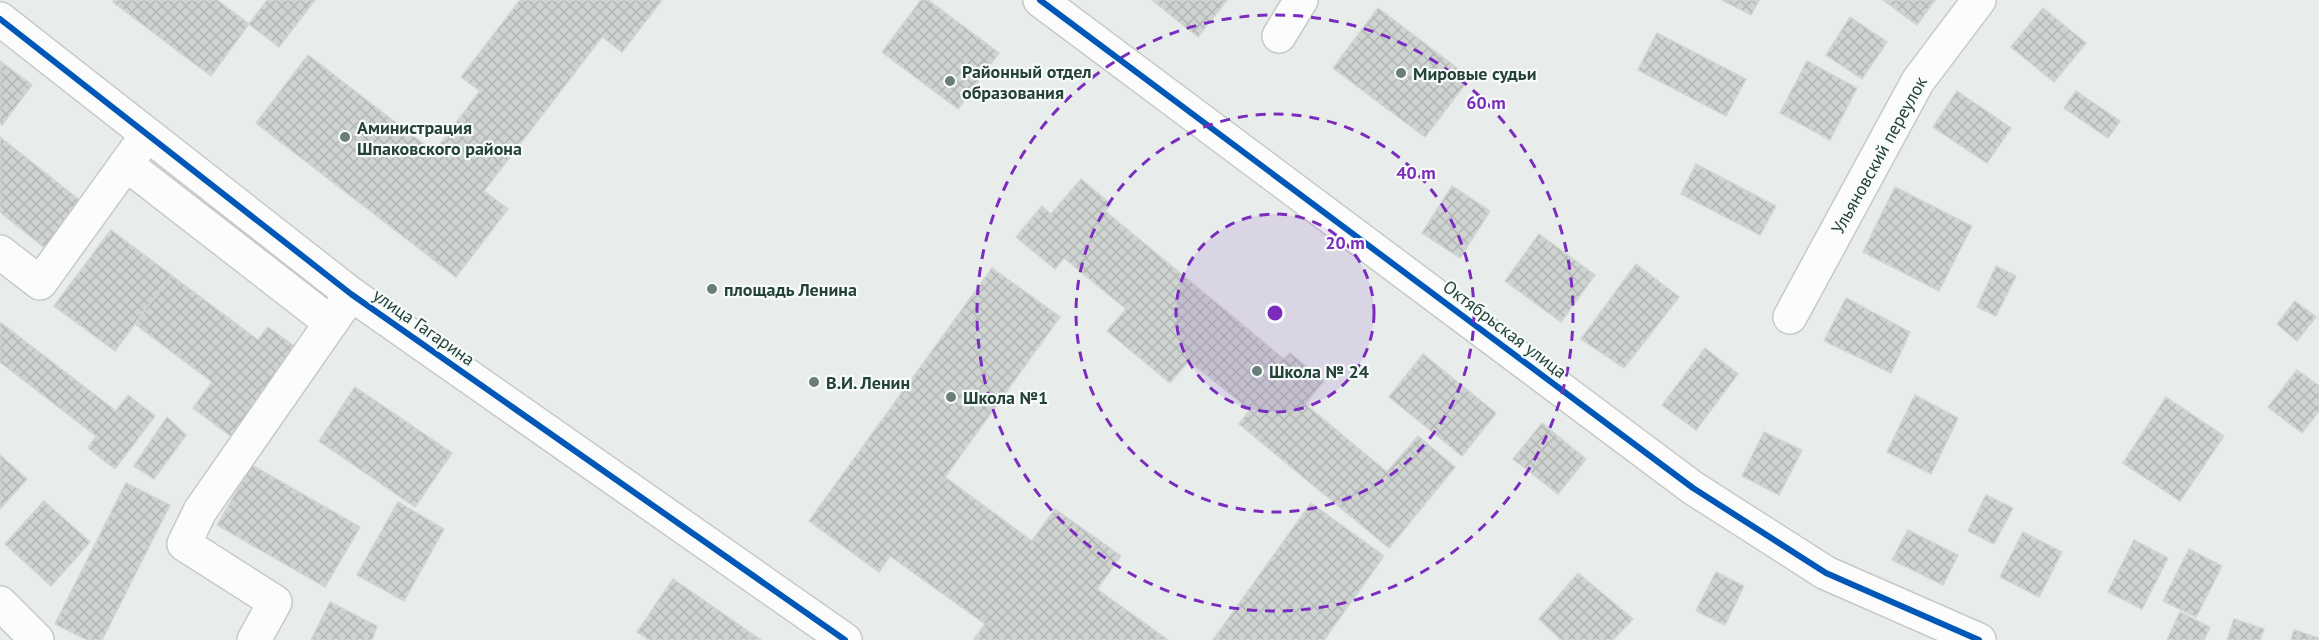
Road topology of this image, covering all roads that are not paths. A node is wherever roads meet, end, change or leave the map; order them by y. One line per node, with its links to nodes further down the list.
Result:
1 (1040, 0): 16 (street, Октябрьская улица)
2 (1301, 0): 5 (street)
3 (1979, 0): 10 (street, Ульяновский переулок)
4 (0, 19): 6 (street, улица Гагарина)
5 (1280, 36)
6 (148, 135): 7 (street); 9 (street, улица Гагарина)
7 (126, 164): 8 (street); 11 (street)
8 (0, 252)
9 (351, 294): 11 (street); 15 (street, улица Гагарина)
10 (1790, 317)
11 (331, 323): 14 (street)
12 (0, 603): 13 (street)
13 (37, 640)
14 (254, 640)
15 (845, 640)
16 (1979, 640)

